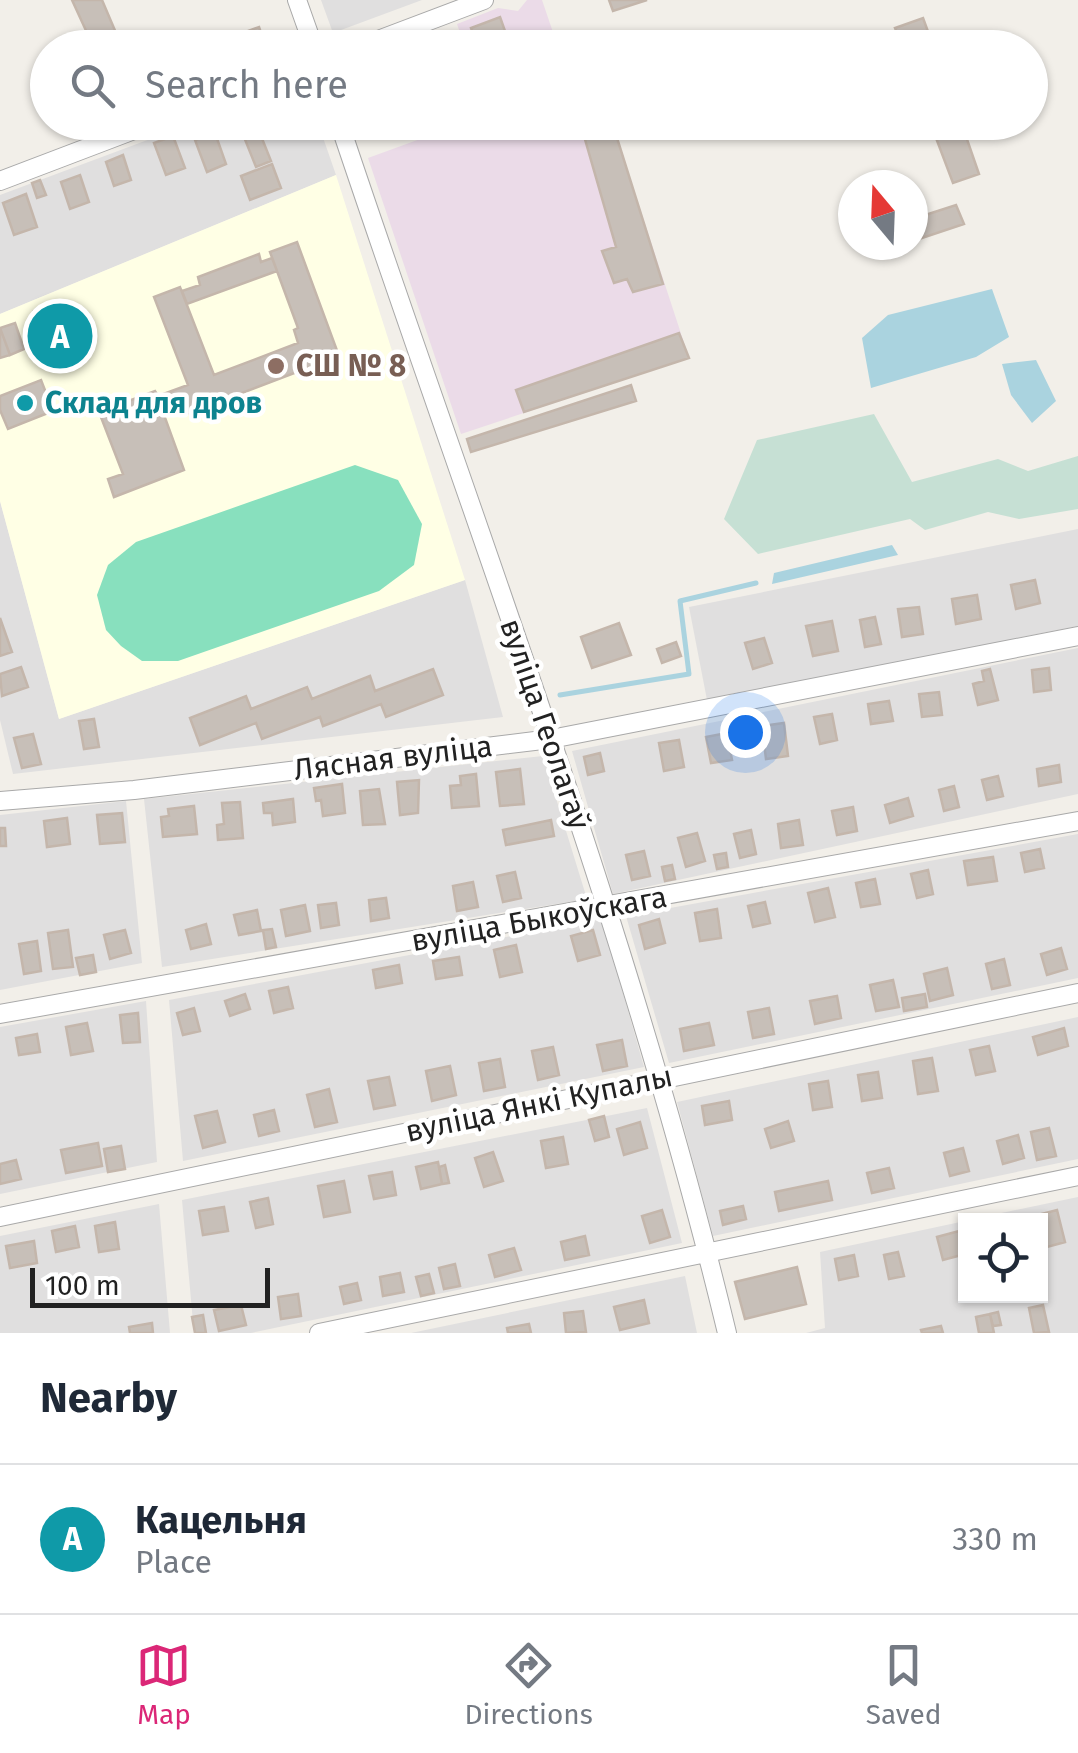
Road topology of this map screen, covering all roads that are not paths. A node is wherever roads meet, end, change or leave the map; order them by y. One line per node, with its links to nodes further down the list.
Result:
1 (297, 0): 3 (street)
2 (484, 0): 4 (street)
3 (308, 30)
4 (405, 30)
5 (108, 140): 7 (street)
6 (345, 140): 9 (street, вуліца Геолагаў)
7 (0, 181)
8 (1078, 636): 9 (street, Лясная вуліца)
9 (551, 740): 10 (street, Лясная вуліца); 12 (street, вуліца Геолагаў)
10 (1, 796)
11 (1078, 821): 12 (street, вуліца Быкоўскага)
12 (606, 908): 14 (street, вуліца Быкоўскага); 15 (street, вуліца Геолагаў)
13 (1078, 993): 15 (street, вуліца Янкі Купалы)
14 (0, 1014)
15 (660, 1078): 17 (street, вуліца Янкі Купалы); 18 (street, вуліца Геолагаў)
16 (1078, 1176): 18 (street)
17 (0, 1217)
18 (708, 1254): 19 (street); 20 (street, вуліца Геолагаў)
19 (319, 1333)
20 (727, 1333)

